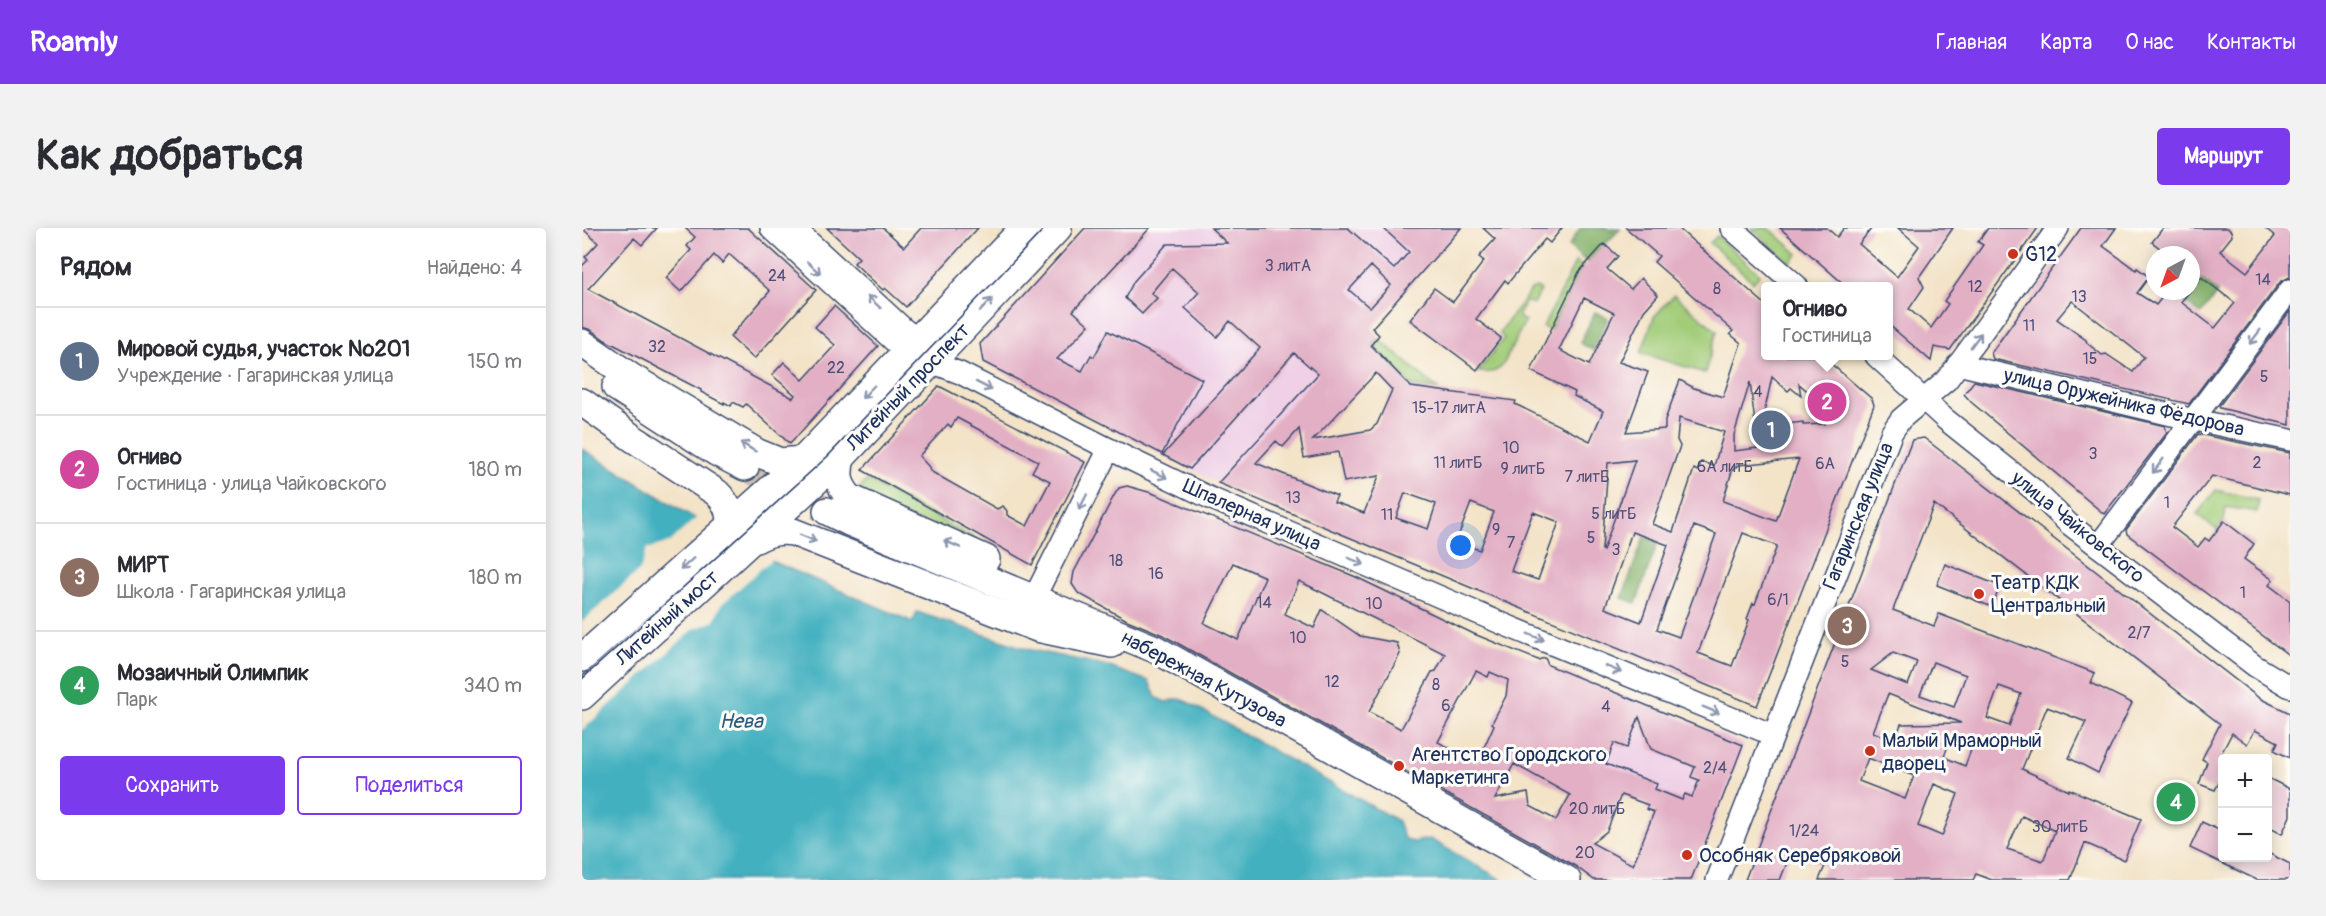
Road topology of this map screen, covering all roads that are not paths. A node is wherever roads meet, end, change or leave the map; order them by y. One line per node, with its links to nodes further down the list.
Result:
1 (771, 228): 10 (street, Шпалерная улица, one-way to 10)
2 (794, 228): 10 (street, Шпалерная улица, one-way to 2)
3 (1024, 228): 10 (main road, Литейный проспект)
4 (1058, 228): 10 (main road, Литейный проспект, one-way to 4)
5 (1731, 228): 7 (street)
6 (2058, 228): 13 (street, Гагаринская улица, one-way to 6)
7 (1792, 282)
8 (2290, 290): 17 (street, one-way to 17)
9 (582, 343): 21 (main road, one-way to 9)
10 (919, 350): 19 (street, Шпалерная улица, one-way to 19); 20 (main road, Литейный проспект); 21 (main road, Литейный проспект, one-way to 21)
11 (1880, 360): 15 (street, улица Чайковского)
12 (582, 362): 14 (main road)
13 (1958, 364): 15 (street, Гагаринская улица); 17 (street, улица Оружейника Фёдорова)
14 (582, 380)
15 (1924, 399): 24 (street, улица Чайковского); 30 (street, Гагаринская улица)
16 (582, 402): 22 (main road)
17 (2193, 419): 18 (street, улица Оружейника Фёдорова); 24 (street, one-way to 24)
18 (2290, 440)
19 (1109, 449): 25 (street, one-way to 25); 30 (street, Шпалерная улица, one-way to 30)
20 (841, 458): 23 (main road, Литейный проспект); 25 (main road, one-way to 20)
21 (803, 460): 22 (main road, Литейный проспект)
22 (730, 525): 27 (main road, Литейный мост, one-way to 27)
23 (753, 540): 26 (main road, one-way to 26); 29 (main road, Литейный мост)
24 (2098, 546): 28 (street, улица Чайковского)
25 (1034, 598): 26 (main road, набережная Кутузова); 32 (main road, набережная Кутузова)
26 (1112, 644): 31 (main road, набережная Кутузова)
27 (582, 658)
28 (2290, 687)
29 (582, 696)
30 (1773, 735): 33 (street, Гагаринская улица)
31 (1538, 880)
32 (1567, 880)
33 (1717, 880)

